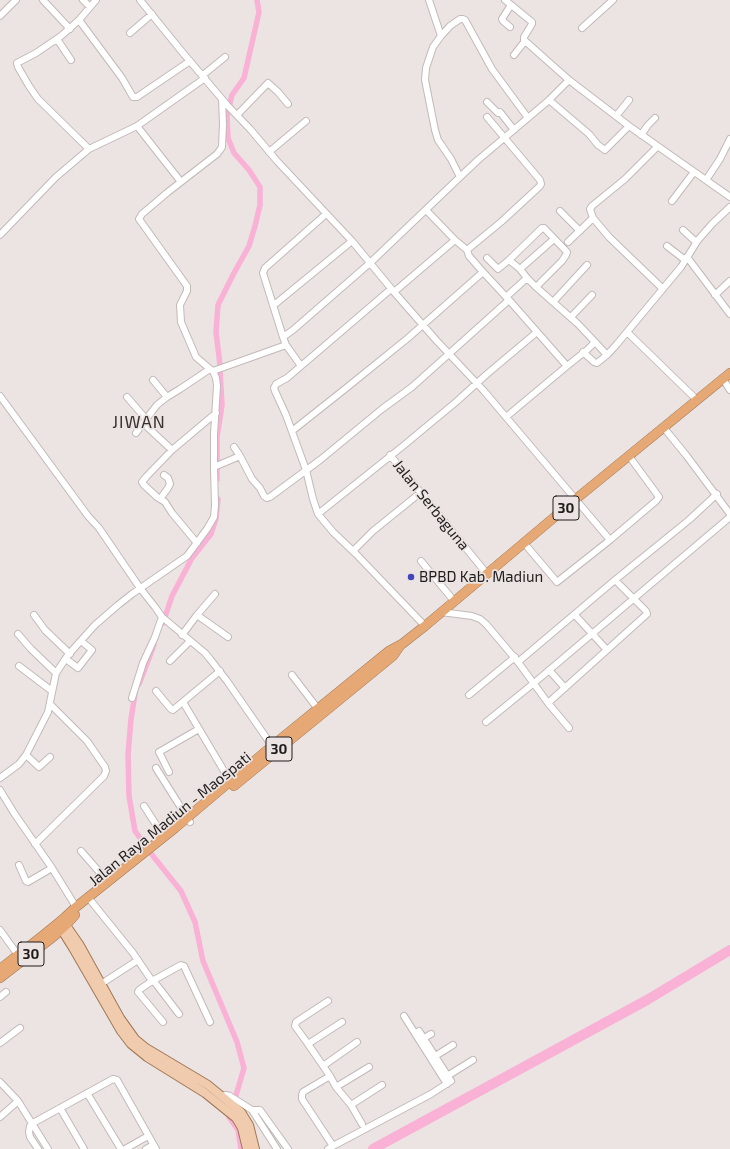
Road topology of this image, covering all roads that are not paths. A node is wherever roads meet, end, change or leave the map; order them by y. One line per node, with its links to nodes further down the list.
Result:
1 (16, 0): 12 (street)
2 (44, 0): 16 (street)
3 (83, 0): 10 (street)
4 (96, 0): 10 (street)
5 (140, 0): 11 (street)
6 (429, 0): 18 (street)
7 (505, 0): 9 (street)
8 (613, 0): 15 (street)
9 (511, 5): 14 (street); 20 (street)
10 (90, 7): 13 (street)
11 (152, 14): 17 (street); 24 (street)
12 (0, 16)
13 (79, 20): 16 (street); 24 (street)
14 (510, 27)
15 (582, 28)
16 (70, 29): 19 (street)
17 (130, 33)
18 (441, 36): 35 (street); 48 (street)
19 (56, 39): 23 (street); 45 (street)
20 (525, 41): 21 (street); 26 (street)
21 (514, 55)
22 (225, 57): 25 (street)
23 (71, 60)
24 (190, 61): 25 (street)
25 (204, 77): 27 (street); 38 (street)
26 (568, 80): 28 (street); 33 (street)
27 (222, 99): 32 (street); 50 (street)
28 (549, 100): 35 (street); 39 (street)
29 (629, 100): 33 (street)
30 (487, 102): 40 (street)
31 (288, 104): 32 (street)
32 (235, 114): 46 (street)
33 (616, 116): 39 (street)
34 (487, 117): 42 (street)
35 (528, 118): 40 (street)
36 (656, 118): 41 (street)
37 (306, 121): 46 (street)
38 (137, 126): 45 (street); 50 (street)
39 (629, 126): 41 (street)
40 (514, 130): 42 (street)
41 (641, 135): 44 (street)
42 (505, 138): 48 (street); 67 (street)
43 (730, 139): 49 (street)
44 (657, 147): 47 (street); 57 (street)
45 (89, 149): 60 (street)
46 (269, 152): 56 (street)
47 (694, 172): 49 (street); 52 (street)
48 (460, 177): 54 (street)
49 (706, 180): 51 (street)
50 (180, 182): 98 (street)
51 (730, 197)
52 (672, 201)
53 (730, 207): 65 (street)
54 (426, 210): 62 (street); 71 (street)
55 (560, 211): 58 (street)
56 (326, 214): 63 (street); 84 (street)
57 (592, 218): 58 (street); 78 (street)
58 (580, 230): 64 (street)
59 (683, 230): 65 (street)
60 (0, 235)
61 (554, 239): 70 (street); 73 (street); 77 (street)
62 (455, 240): 67 (street); 79 (street)
63 (352, 241): 71 (street); 84 (street)
64 (568, 242)
65 (696, 242): 69 (street)
66 (667, 246): 69 (street)
67 (467, 250): 74 (street)
68 (487, 258): 70 (street)
69 (686, 259): 78 (street); 81 (street)
70 (509, 260): 73 (street)
71 (370, 263): 79 (street); 90 (street)
72 (587, 266): 83 (street)
73 (520, 269): 75 (street)
74 (483, 272): 82 (street); 87 (street)
75 (527, 278): 77 (street); 82 (street)
76 (730, 281): 81 (street)
77 (536, 287): 83 (street)
78 (663, 289): 89 (street)
79 (393, 291): 87 (street); 96 (street)
80 (592, 295): 86 (street)
81 (715, 295): 85 (street)
82 (508, 299): 88 (street); 94 (street)
83 (553, 302): 86 (street)
84 (274, 306): 90 (street)
85 (730, 314)
86 (571, 317): 91 (street)
87 (423, 324): 94 (street); 111 (street)
88 (537, 332): 97 (street); 101 (street)
89 (626, 332): 95 (street); 106 (street)
90 (283, 337): 92 (street)
91 (595, 342): 93 (street); 95 (street)
92 (286, 345): 96 (street); 98 (street)
93 (584, 352): 95 (street); 97 (street)
94 (450, 354): 101 (street); 119 (street)
95 (607, 355)
96 (301, 366): 111 (street)
97 (567, 366): 108 (street)
98 (212, 370): 105 (street); 107 (street)
99 (726, 376): 102 (street); 106 (highway, Jalan Raya Madiun - Maospati / 30)
100 (153, 380): 105 (street)
101 (477, 384): 108 (street); 115 (street)
102 (730, 390)
103 (0, 396): 135 (street)
104 (127, 397): 109 (street)
105 (167, 397): 109 (street)
106 (697, 400): 110 (highway, Jalan Raya Madiun - Maospati / 30)
107 (216, 413): 114 (street); 118 (street)
108 (506, 417): 124 (street)
109 (145, 421): 112 (street); 114 (street)
110 (664, 428): 117 (highway, Jalan Raya Madiun - Maospati / 30); 122 (street)
111 (292, 431): 119 (street)
112 (136, 433)
113 (234, 447): 116 (street)
114 (172, 450): 123 (street)
115 (390, 455): 121 (street, Jalan Serbaguna); 125 (street)
116 (240, 456): 118 (street); 119 (street)
117 (629, 456): 124 (highway, Jalan Raya Madiun - Maospati / 30); 128 (street)
118 (216, 466): 129 (street)
119 (306, 470): 125 (street)
120 (164, 475): 123 (street)
121 (420, 493): 131 (street); 133 (street, Jalan Serbaguna)
122 (717, 494): 126 (street); 134 (street)
123 (160, 499): 129 (street)
124 (576, 499): 128 (street); 130 (highway, Jalan Raya Madiun - Maospati / 30)
125 (318, 514): 131 (street)
126 (730, 514)
127 (730, 517): 137 (street)
128 (610, 540): 130 (street)
129 (197, 543): 135 (street)
130 (524, 543): 133 (highway, Jalan Raya Madiun - Maospati / 30)
131 (353, 551): 144 (street)
132 (421, 561): 138 (street)
133 (487, 574): 138 (highway, Jalan Raya Madiun - Maospati / 30)
134 (615, 580): 137 (street); 142 (street)
135 (140, 588): 143 (street); 149 (street)
136 (214, 594): 141 (street)
137 (633, 599): 145 (street); 151 (street)
138 (454, 601): 139 (highway, Jalan Raya Madiun - Maospati / 30)
139 (441, 612): 144 (highway, Jalan Raya Madiun - Maospati / 30); 153 (street)
140 (34, 615): 152 (street)
141 (197, 615): 147 (street); 148 (street)
142 (575, 615): 145 (street); 153 (street)
143 (162, 618): 147 (street); 166 (street)
144 (426, 626): 164 (highway, Jalan Raya Madiun - Maospati / 30)
145 (592, 633): 151 (street); 156 (street)
146 (18, 634): 158 (street)
147 (182, 635): 150 (street)
148 (228, 637)
149 (81, 641): 152 (street); 152 (street)
150 (190, 641): 154 (street); 157 (street)
151 (607, 650): 161 (street)
152 (68, 656): 158 (street)
153 (517, 660): 160 (street); 165 (street)
154 (170, 661)
155 (19, 666): 162 (street)
156 (549, 670): 160 (street); 161 (street)
157 (220, 671): 167 (street); 174 (street)
158 (56, 673): 162 (street)
159 (292, 675): 170 (street)
160 (534, 683): 168 (street); 171 (street)
161 (565, 688): 168 (street)
162 (52, 691): 169 (street)
163 (156, 691): 167 (street)
164 (345, 691): 170 (highway, Jalan Raya Madiun - Maospati / 30); 183 (highway, Jalan Raya Madiun - Maospati / 30)
165 (469, 696)
166 (132, 698)
167 (183, 702): 173 (street)
168 (548, 703): 172 (street)
169 (50, 704): 175 (street); 185 (street)
170 (318, 709): 174 (highway, Jalan Raya Madiun - Maospati / 30)
171 (486, 722)
172 (569, 728)
173 (199, 729): 178 (street); 180 (street)
174 (272, 746): 180 (highway, Jalan Raya Madiun - Maospati / 30)
175 (26, 755): 176 (street); 179 (street)
176 (50, 757)
177 (156, 768): 183 (street)
178 (169, 772)
179 (0, 778)
180 (230, 782): 183 (highway, Jalan Raya Madiun - Maospati / 30)
181 (0, 790): 185 (street)
182 (144, 806): 184 (street)
183 (188, 820): 184 (highway, Jalan Raya Madiun - Maospati / 30); 187 (highway, Jalan Raya Madiun - Maospati / 30)
184 (164, 837): 187 (highway, Jalan Raya Madiun - Maospati / 30)
185 (35, 844): 189 (street)
186 (81, 852): 190 (street)
187 (148, 853): 190 (highway, Jalan Raya Madiun - Maospati / 30); 191 (highway, Jalan Raya Madiun - Maospati / 30)
188 (19, 865): 189 (street)
189 (52, 868): 192 (street)
190 (108, 882): 192 (highway, Jalan Raya Madiun - Maospati / 30)
191 (91, 901): 193 (highway, Jalan Raya Madiun - Maospati / 30); 196 (street)
192 (76, 907): 193 (highway, Jalan Raya Madiun - Maospati / 30)
193 (62, 925): 195 (highway, 30); 198 (highway, 30); 200 (main road); 219 (main road)
194 (0, 930): 195 (street)
195 (18, 955): 197 (highway, 30)
196 (138, 960): 199 (street); 200 (street)
197 (0, 969)
198 (0, 978)
199 (152, 980): 204 (street); 206 (street); 207 (street)
200 (101, 984): 219 (main road)
201 (6, 992): 202 (street)
202 (0, 997)
203 (328, 1000): 215 (street)
204 (179, 1014)
205 (404, 1016): 217 (street)
206 (162, 1022)
207 (210, 1022)
208 (342, 1022): 215 (street)
209 (20, 1028): 213 (street)
210 (419, 1031): 212 (street)
211 (431, 1034): 212 (street)
212 (424, 1038): 217 (street)
213 (0, 1041)
214 (357, 1042): 220 (street)
215 (308, 1044): 220 (street)
216 (453, 1045): 217 (street)
217 (433, 1058): 223 (street)
218 (473, 1060): 223 (street)
219 (169, 1066): 228 (main road)
220 (323, 1066): 222 (street)
221 (369, 1066): 226 (street)
222 (330, 1076): 226 (street); 241 (street)
223 (446, 1080): 241 (street)
224 (0, 1082): 229 (street)
225 (382, 1085): 230 (street)
226 (336, 1086): 230 (street)
227 (87, 1092): 231 (street); 238 (street); 245 (street)
228 (224, 1099): 232 (street); 233 (main road)
229 (18, 1101): 234 (street); 235 (street)
230 (351, 1105): 236 (street)
231 (60, 1108): 235 (street); 244 (street)
232 (252, 1110): 237 (street); 239 (street)
233 (238, 1115): 248 (main road); 249 (main road)
234 (0, 1117)
235 (33, 1123): 242 (street); 243 (street)
236 (362, 1124)
237 (276, 1133): 239 (street); 251 (street)
238 (148, 1136): 240 (street); 246 (street)
239 (270, 1137): 250 (street)
240 (154, 1147): 247 (street)
241 (331, 1147)
242 (38, 1149)
243 (48, 1149)
244 (84, 1149)
245 (120, 1149)
246 (125, 1149)
247 (146, 1149)
248 (247, 1149)
249 (255, 1149)
250 (277, 1149)
251 (288, 1149)

